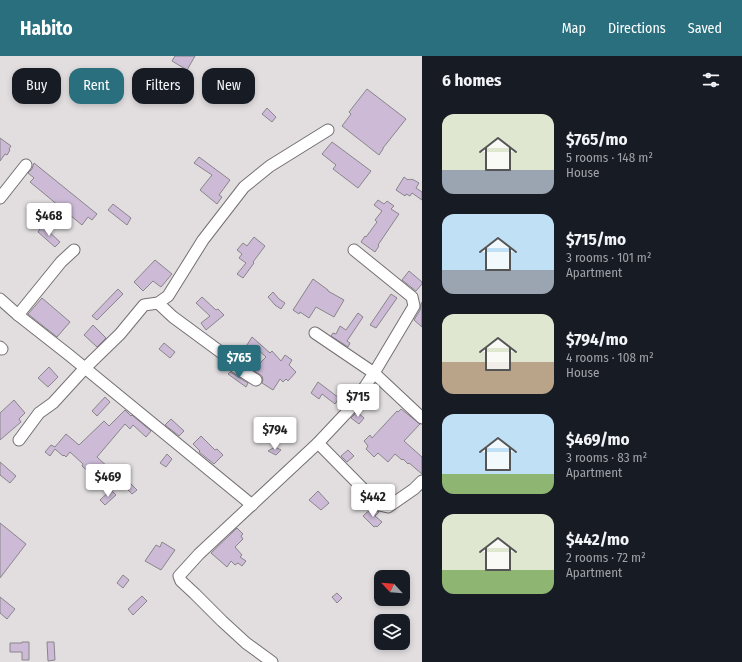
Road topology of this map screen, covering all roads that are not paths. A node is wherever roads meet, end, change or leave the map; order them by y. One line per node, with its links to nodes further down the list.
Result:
1 (328, 130): 7 (street)
2 (26, 165): 3 (street)
3 (0, 198)
4 (74, 250): 8 (street)
5 (354, 250): 11 (street)
6 (0, 299): 8 (street)
7 (158, 303): 10 (street); 12 (street)
8 (18, 316): 10 (street)
9 (315, 333): 11 (street)
10 (85, 368): 14 (street); 17 (street)
11 (374, 373): 13 (street); 15 (street)
12 (256, 380)
13 (422, 418)
14 (19, 440)
15 (318, 443): 16 (street); 17 (street)
16 (422, 481)
17 (252, 505): 18 (street)
18 (272, 662)

